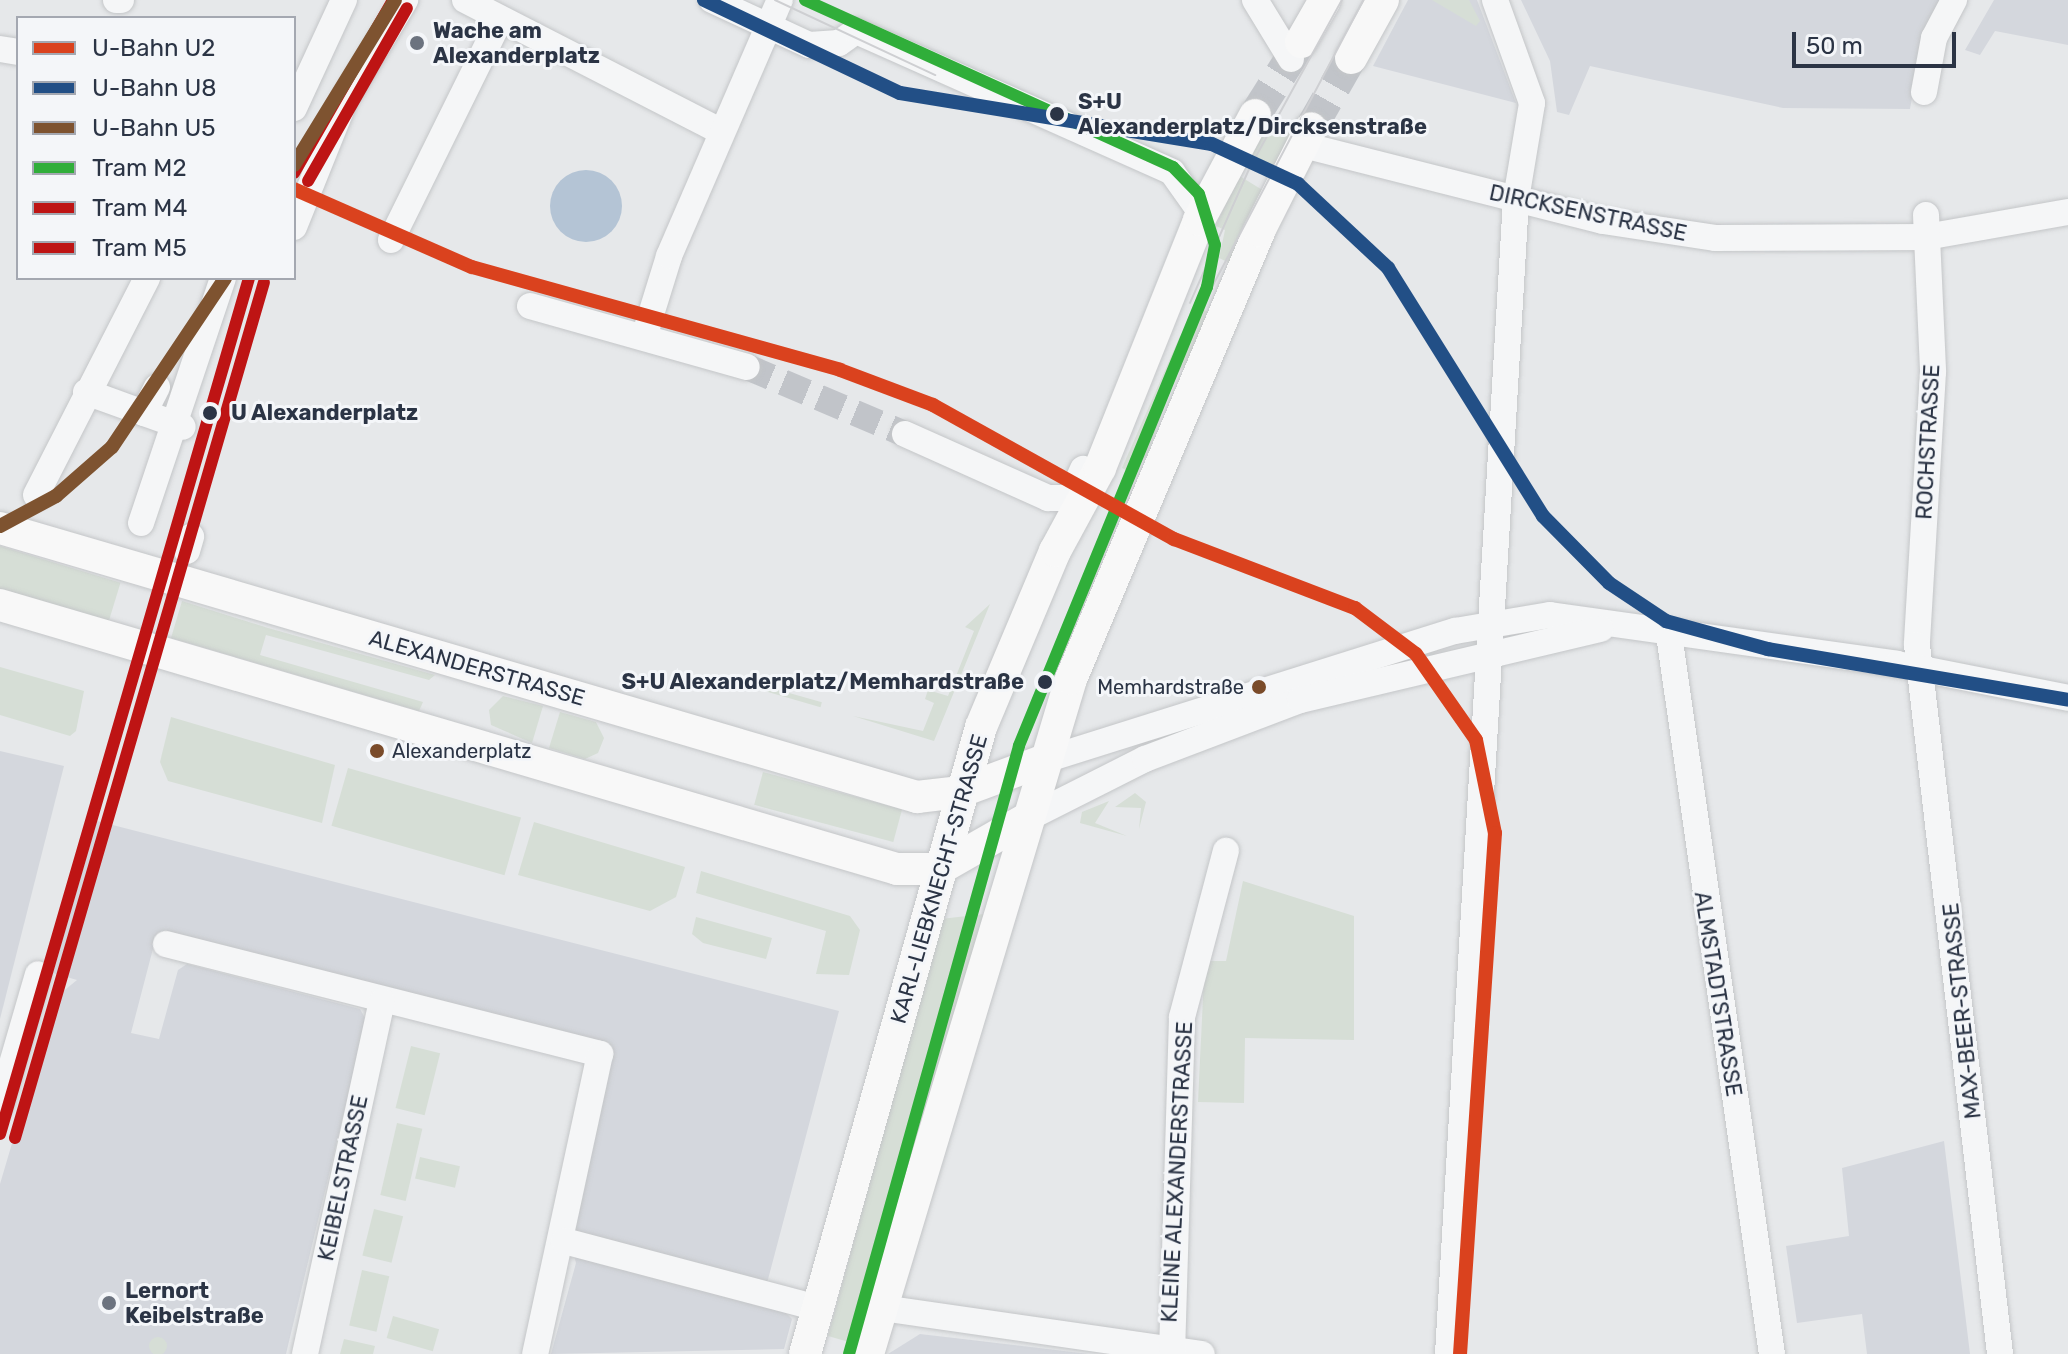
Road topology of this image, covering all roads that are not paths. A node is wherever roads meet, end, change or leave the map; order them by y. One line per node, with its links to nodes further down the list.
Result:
1 (344, 0): 16 (street)
2 (405, 0): 23 (street)
3 (465, 0): 11 (street)
4 (712, 0): 12 (street)
5 (780, 0): 12 (street)
6 (1255, 0): 13 (street)
7 (1325, 0): 13 (main road)
8 (1383, 0): 14 (main road)
9 (1495, 0): 20 (street)
10 (1954, 0): 15 (street)
11 (500, 19): 18 (street); 25 (street)
12 (768, 27): 18 (street); 22 (street)
13 (1296, 51)
14 (1351, 58)
15 (1924, 92)
16 (296, 104)
17 (1255, 115): 22 (main road, KARL-LIEBKNECHT-STRASSE)
18 (720, 131): 29 (street)
19 (1307, 136): 20 (street, DIRCKSENSTRASSE); 45 (main road)
20 (1516, 199): 24 (street, DIRCKSENSTRASSE); 39 (street)
21 (2068, 212): 24 (street, DIRCKSENSTRASSE)
22 (1202, 214): 46 (main road, KARL-LIEBKNECHT-STRASSE)
23 (296, 222)
24 (1926, 226): 43 (street, ROCHSTRASSE)
25 (391, 240)
26 (146, 280): 31 (street)
27 (222, 280): 32 (street)
28 (530, 306): 29 (street)
29 (655, 345): 30 (street)
30 (747, 367)
31 (86, 392): 32 (street); 35 (street)
32 (178, 426): 36 (street)
33 (905, 434): 34 (street)
34 (1086, 462)
35 (36, 495)
36 (141, 523)
37 (0, 528): 46 (main road, ALEXANDERSTRASSE)
38 (0, 605): 49 (main road)
39 (1496, 623): 40 (street); 42 (street); 45 (street)
40 (1612, 627): 41 (street); 42 (street)
41 (1669, 634): 43 (street); 64 (street, ALMSTADTSTRASSE)
42 (1494, 650): 47 (street); 63 (street)
43 (1921, 669): 44 (street); 65 (street, MAX-BEER-STRASSE)
44 (2068, 698)
45 (1045, 760): 46 (main road, ALEXANDERSTRASSE); 47 (main road)
46 (959, 792): 49 (main road, KARL-LIEBKNECHT-STRASSE)
47 (1028, 818): 49 (main road); 56 (main road)
48 (1226, 851): 57 (street, KLEINE ALEXANDERSTRASSE)
49 (939, 869): 55 (main road, KARL-LIEBKNECHT-STRASSE)
50 (166, 944): 52 (street)
51 (38, 974): 53 (street)
52 (382, 1001): 54 (street); 58 (street, KEIBELSTRASSE)
53 (0, 1105)
54 (564, 1241): 55 (street); 59 (street)
55 (818, 1308): 60 (main road, KARL-LIEBKNECHT-STRASSE)
56 (882, 1308): 57 (street); 61 (main road)
57 (1172, 1352): 62 (street)
58 (305, 1354)
59 (535, 1354)
60 (805, 1354)
61 (868, 1354)
62 (1202, 1354)
63 (1448, 1354)
64 (1772, 1354)
65 (2000, 1354)

